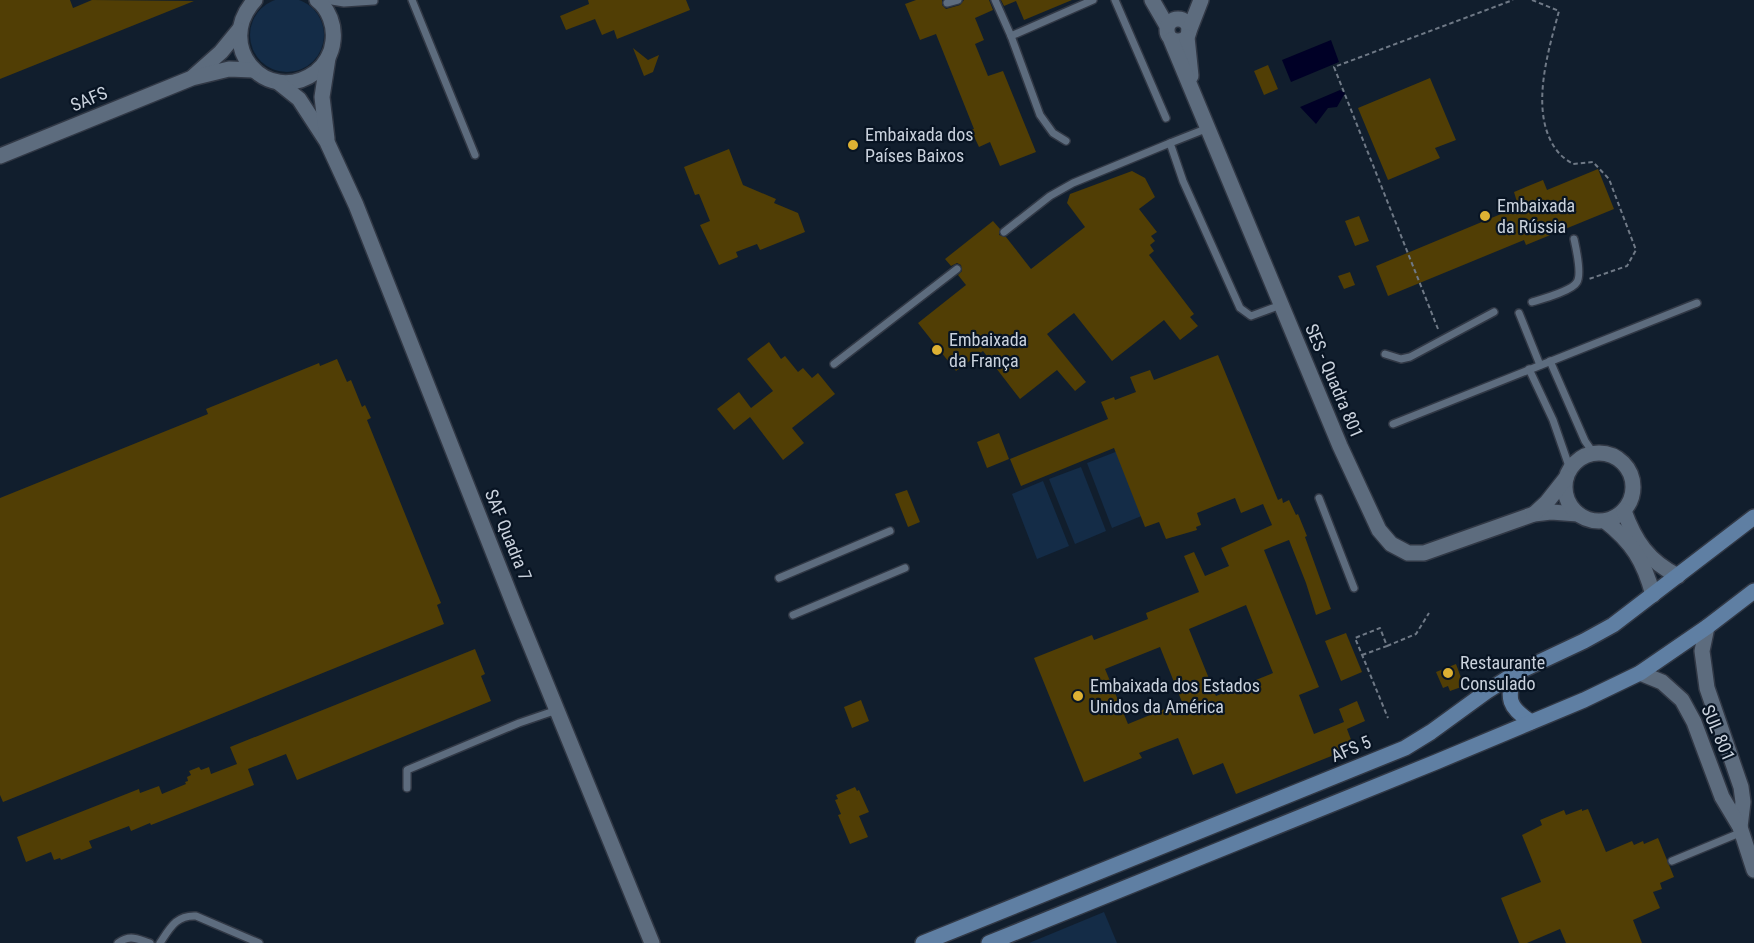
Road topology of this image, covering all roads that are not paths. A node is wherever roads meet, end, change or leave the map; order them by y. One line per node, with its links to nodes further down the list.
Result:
1 (317, 0): 18 (street, SAF Quadra 7)
2 (326, 0): 12 (lane)
3 (412, 0): 27 (lane)
4 (958, 0): 14 (lane)
5 (994, 0): 17 (lane)
6 (1093, 0): 17 (lane)
7 (1115, 0): 22 (lane)
8 (1152, 0): 15 (street, SES - Quadra 801)
9 (1162, 0): 15 (street, SES - Quadra 801)
10 (1193, 0): 15 (street)
11 (1201, 0): 15 (street)
12 (374, 1)
13 (251, 2): 16 (street, SAFS)
14 (947, 3)
15 (1178, 29): 23 (street, SES - Quadra 801)
16 (239, 30): 19 (street); 20 (street, SAFS)
17 (1011, 36): 24 (lane)
18 (328, 57): 21 (street); 25 (street, SAF Quadra 7)
19 (253, 70): 20 (street, SAFS); 21 (street, SAF Quadra 7)
20 (192, 78): 28 (street, SAFS)
21 (279, 83): 25 (street, SAF Quadra 7)
22 (1166, 118)
23 (1209, 128): 26 (lane); 34 (street, SES - Quadra 801)
24 (1066, 141)
25 (327, 142): 63 (street, SAF Quadra 7)
26 (1170, 143): 29 (lane); 34 (lane)
27 (475, 154)
28 (0, 156)
29 (1004, 232)
30 (1574, 238): 32 (lane)
31 (957, 269): 39 (lane)
32 (1532, 302)
33 (1697, 303): 38 (lane)
34 (1281, 305): 47 (street, SES - Quadra 801)
35 (1494, 312): 37 (lane)
36 (1519, 313): 40 (lane)
37 (1385, 354)
38 (1550, 361): 40 (lane); 43 (lane)
39 (834, 364)
40 (1540, 365): 41 (lane)
41 (1529, 369): 42 (lane); 44 (lane)
42 (1393, 424)
43 (1594, 454): 44 (street); 46 (street)
44 (1568, 474): 47 (street, SES - Quadra 801); 48 (street)
45 (1318, 498): 56 (lane)
46 (1624, 511): 50 (street); 52 (street)
47 (1534, 514): 48 (street, SES - Quadra 801)
48 (1578, 514): 50 (street)
49 (1754, 517): 54 (main road, AFS 5)
50 (1605, 521): 52 (street)
51 (890, 531): 55 (lane)
52 (1640, 550): 54 (street); 58 (street)
53 (905, 568): 59 (lane)
54 (1678, 576): 58 (main road, AFS 5)
55 (779, 578)
56 (1354, 588)
57 (1754, 591): 60 (main road)
58 (1653, 595): 62 (main road, AFS 5)
59 (793, 615)
60 (1707, 627): 61 (main road); 65 (street, SUL 801)
61 (1640, 673): 64 (main road); 66 (street, SUL 801)
62 (1514, 674): 64 (main road); 76 (main road, AFS 5)
63 (557, 710): 67 (lane); 75 (street, SAF Quadra 7)
64 (1531, 722): 77 (main road)
65 (1727, 746): 66 (street); 68 (street, SUL 801)
66 (1706, 754): 68 (street, SUL 801)
67 (407, 788)
68 (1741, 830): 69 (lane); 70 (street, SUL 801)
69 (1672, 861)
70 (1754, 870)
71 (118, 943): 72 (lane)
72 (150, 943)
73 (160, 943): 74 (lane)
74 (259, 943)
75 (652, 943)
76 (922, 943)
77 (989, 943)

